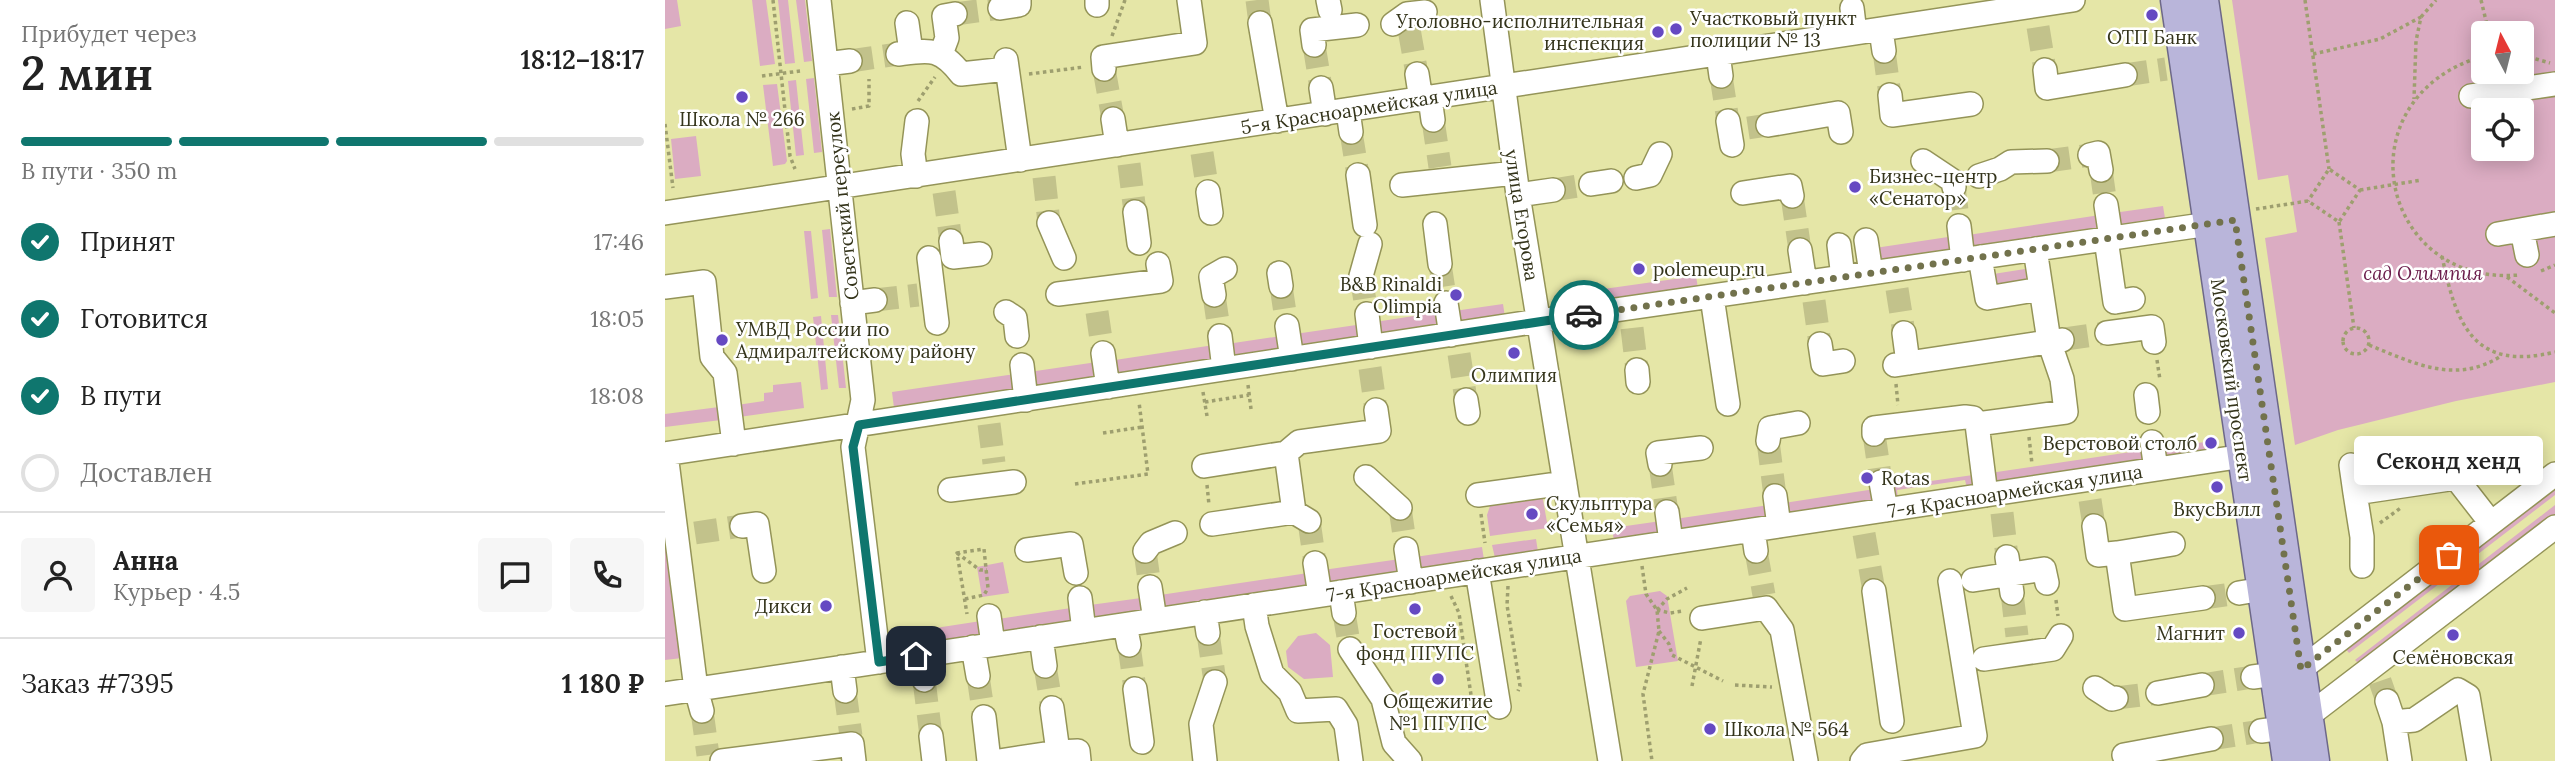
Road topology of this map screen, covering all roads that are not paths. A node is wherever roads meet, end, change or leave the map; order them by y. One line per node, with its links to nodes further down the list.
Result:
1 (819, 0): 16 (street, Советский переулок)
2 (1189, 0): 17 (street)
3 (1492, 0): 24 (street, улица Егорова)
4 (2073, 0): 12 (street, 5-я Красноармейская улица)
5 (2176, 0): 55 (main road, Московский проспект)
6 (2203, 0): 55 (main road, Московский проспект)
7 (1852, 8): 12 (street)
8 (955, 15): 14 (street)
9 (907, 23): 14 (street)
10 (1261, 23): 33 (street)
11 (1357, 25): 13 (street)
12 (1855, 33): 24 (street, 5-я Красноармейская улица)
13 (1314, 45)
14 (945, 56): 40 (street)
15 (850, 61): 16 (street)
16 (827, 64): 47 (street, Советский переулок)
17 (1104, 64)
18 (2045, 70): 20 (street)
19 (1417, 74): 29 (street)
20 (2125, 75)
21 (2534, 83): 23 (street)
22 (2495, 84): 27 (street)
23 (2555, 84)
24 (1502, 87): 29 (street, 5-я Красноармейская улица); 45 (street, улица Егорова)
25 (1321, 88): 30 (street)
26 (1890, 95): 28 (street)
27 (2471, 96)
28 (1971, 104)
29 (1428, 106): 30 (street, 5-я Красноармейская улица)
30 (1325, 114): 33 (street, 5-я Красноармейская улица)
31 (1113, 119): 36 (street)
32 (917, 121): 42 (street)
33 (1277, 121): 36 (street, 5-я Красноармейская улица)
34 (1741, 130): 35 (street)
35 (1841, 132)
36 (1124, 151): 40 (street, 5-я Красноармейская улица)
37 (1660, 154): 44 (street)
38 (1923, 161): 48 (street)
39 (2047, 161): 43 (street)
40 (1035, 164): 42 (street, 5-я Красноармейская улица)
41 (1358, 175): 78 (street)
42 (916, 176): 47 (street, 5-я Красноармейская улица)
43 (1979, 176)
44 (1636, 178)
45 (1516, 184): 46 (street); 49 (street); 90 (street, улица Егорова)
46 (1402, 185)
47 (839, 187): 54 (street, 5-я Красноармейская улица); 113 (street, Советский переулок)
48 (1954, 187)
49 (1553, 190)
50 (1743, 193): 51 (street)
51 (1792, 197)
52 (2106, 205): 62 (street)
53 (1135, 212): 65 (street)
54 (665, 213)
55 (2233, 218): 62 (street); 121 (main road, Московский проспект)
56 (1049, 223): 71 (street)
57 (1435, 224): 74 (street)
58 (2555, 224): 60 (street)
59 (1959, 226): 72 (street)
60 (2522, 230): 61 (street); 75 (street)
61 (2498, 234)
62 (2108, 238): 67 (street); 86 (street)
63 (1866, 240): 77 (street)
64 (951, 241): 69 (street)
65 (1139, 243)
66 (1839, 245): 79 (street)
67 (2035, 249): 72 (street); 82 (street)
68 (1800, 250): 81 (street)
69 (980, 254)
70 (929, 258): 91 (street)
71 (1064, 258)
72 (1972, 258): 77 (street); 82 (street)
73 (1158, 264): 83 (street)
74 (1440, 264)
75 (2527, 267)
76 (1225, 269): 84 (street)
77 (1871, 273): 79 (street)
78 (1361, 276)
79 (1843, 277): 81 (street)
80 (665, 287): 117 (street)
81 (1810, 289): 85 (street)
82 (2041, 289): 97 (street)
83 (1058, 295)
84 (1214, 295)
85 (1712, 297): 90 (street); 109 (street)
86 (2133, 299)
87 (1446, 303): 98 (street)
88 (1006, 312): 95 (street)
89 (1367, 314): 102 (street)
90 (1539, 321): 98 (street); 129 (street, улица Егорова)
91 (937, 323)
92 (1287, 326): 103 (street)
93 (1904, 333): 97 (street)
94 (2107, 333): 99 (street)
95 (1017, 336)
96 (1220, 336): 106 (street)
97 (2057, 340): 112 (street)
98 (1455, 341): 102 (street)
99 (2154, 342)
100 (1820, 344): 104 (street)
101 (1103, 353): 107 (street)
102 (1369, 354): 103 (street)
103 (1292, 359): 106 (street)
104 (1843, 361)
105 (1022, 365): 108 (street)
106 (1224, 369): 107 (street)
107 (1108, 387): 108 (street)
108 (1026, 400): 113 (street)
109 (1728, 404)
110 (1375, 410): 119 (street)
111 (1798, 423): 115 (street)
112 (1977, 424): 114 (street); 135 (street)
113 (859, 425): 117 (street); 176 (street, Советский переулок)
114 (1874, 434)
115 (1768, 441)
116 (2152, 442): 125 (street)
117 (734, 444): 120 (street)
118 (1702, 448): 122 (street)
119 (1286, 453): 124 (street); 140 (street)
120 (665, 454): 191 (street)
121 (2256, 454): 125 (street, 7-я Красноармейская улица); 180 (main road, Московский проспект); 180 (main road, Московский проспект)
122 (1660, 464)
123 (2351, 465): 132 (street)
124 (1204, 466)
125 (2156, 470): 135 (street, 7-я Красноармейская улица)
126 (2555, 474): 139 (street)
127 (1002, 476): 131 (street)
128 (1366, 477): 136 (street)
129 (1565, 482): 133 (street); 152 (street, улица Егорова)
130 (1881, 482): 137 (street)
131 (950, 490)
132 (2355, 493): 139 (street); 154 (street)
133 (1478, 495)
134 (1775, 496): 142 (street)
135 (1995, 500): 137 (street, 7-я Красноармейская улица)
136 (1400, 508)
137 (1886, 510): 142 (street, 7-я Красноармейская улица)
138 (1667, 512): 146 (street)
139 (2491, 523): 180 (street)
140 (1212, 524)
141 (742, 526): 155 (street)
142 (1779, 526): 146 (street, 7-я Красноармейская улица)
143 (2094, 526): 151 (street)
144 (2555, 527): 188 (street)
145 (1175, 533): 150 (street)
146 (1671, 542): 152 (street, 7-я Красноармейская улица)
147 (2173, 544): 151 (street)
148 (1406, 549): 158 (street)
149 (1027, 550): 157 (street)
150 (1145, 551)
151 (2117, 553): 163 (street)
152 (1576, 557): 156 (street, 7-я Красноармейская улица); 211 (street, улица Егорова)
153 (1315, 563): 164 (street)
154 (2363, 566)
155 (764, 571)
156 (1477, 571): 158 (street, 7-я Красноармейская улица); 192 (street)
157 (1076, 573)
158 (1411, 582): 164 (street, 7-я Красноармейская улица)
159 (2047, 583): 201 (street)
160 (1150, 587): 168 (street)
161 (1874, 591): 195 (street)
162 (1080, 598): 169 (street)
163 (2203, 598)
164 (1335, 600): 165 (street, 7-я Красноармейская улица)
165 (1254, 605): 168 (street, 7-я Красноармейская улица); 209 (street)
166 (979, 618): 172 (street)
167 (1702, 618): 212 (street)
168 (1155, 620): 169 (street, 7-я Красноармейская улица)
169 (1084, 631): 171 (street, 7-я Красноармейская улица)
170 (2061, 636): 175 (street)
171 (1041, 637): 172 (street, 7-я Красноармейская улица); 177 (street)
172 (983, 646): 174 (street, 7-я Красноармейская улица); 179 (street)
173 (1350, 649): 210 (street)
174 (921, 655): 176 (street, 7-я Красноармейская улица); 181 (street)
175 (1984, 659)
176 (879, 662): 178 (street, 7-я Красноармейская улица)
177 (1045, 666)
178 (842, 667): 186 (street); 191 (street, 7-я Красноармейская улица)
179 (978, 676)
180 (2277, 677): 196 (main road, Московский проспект)
181 (924, 680)
182 (1215, 682): 208 (street)
183 (2202, 685): 187 (street)
184 (2095, 688): 190 (street)
185 (1135, 689): 199 (street)
186 (845, 691)
187 (2158, 693)
188 (2382, 693): 196 (street); 216 (street); 217 (street)
189 (665, 694): 191 (street, 7-я Красноармейская улица)
190 (2116, 698)
191 (699, 700)
192 (1499, 707)
193 (1052, 708): 203 (street)
194 (984, 718): 206 (street)
195 (1892, 721)
196 (2284, 725): 214 (main road, Московский проспект); 215 (main road, Московский проспект)
197 (931, 736): 205 (street)
198 (2211, 739): 202 (street)
199 (1142, 742)
200 (852, 747): 204 (street)
201 (1957, 751): 213 (street)
202 (2124, 755)
203 (1069, 757): 207 (street)
204 (713, 759)
205 (934, 761)
206 (989, 761)
207 (999, 761)
208 (1205, 761)
209 (1351, 761)
210 (1410, 761)
211 (1611, 761)
212 (1806, 761)
213 (1861, 761)
214 (2288, 761)
215 (2314, 761)
216 (2400, 761)
217 (2479, 761)

